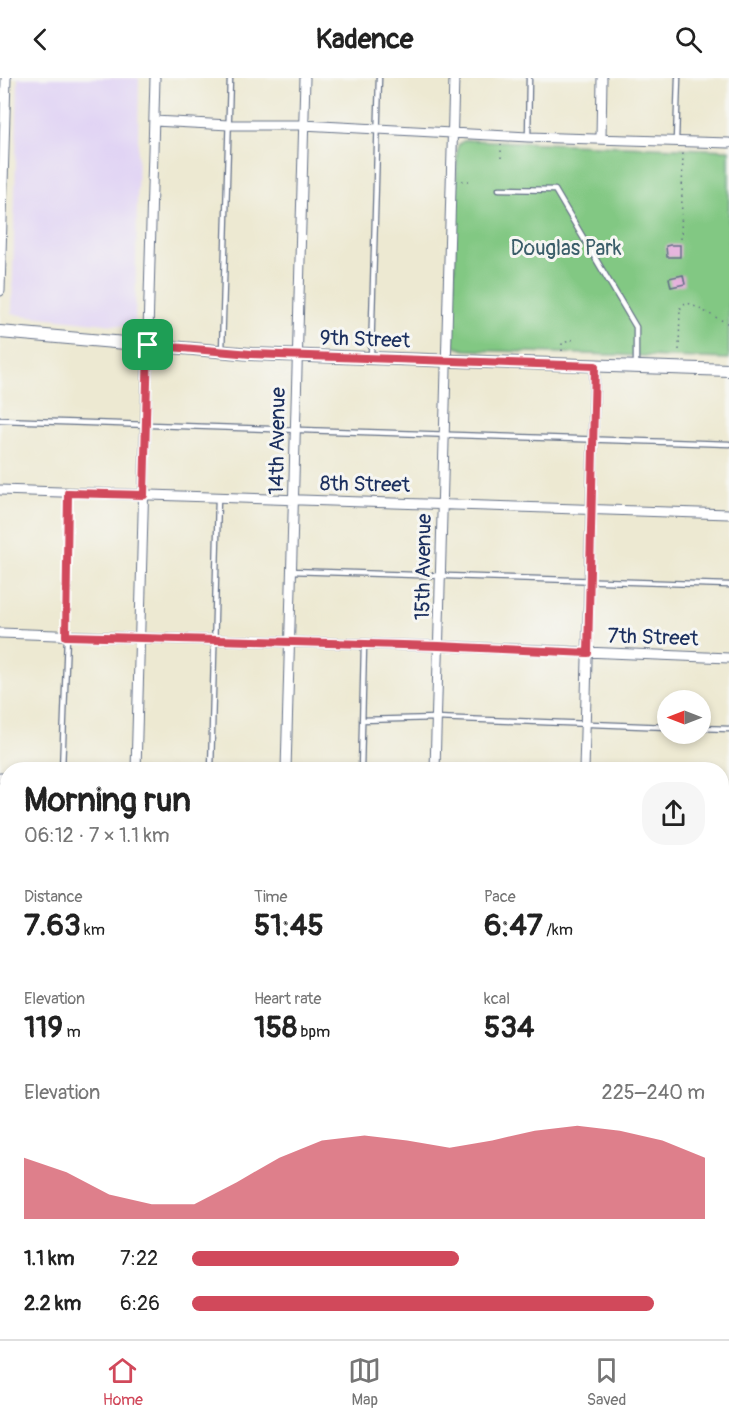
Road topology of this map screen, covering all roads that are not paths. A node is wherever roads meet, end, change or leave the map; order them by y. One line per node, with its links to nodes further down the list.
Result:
1 (6, 78): 10 (street)
2 (155, 78): 11 (street)
3 (230, 78): 12 (lane)
4 (304, 78): 13 (street, 14th Avenue)
5 (379, 78): 14 (lane)
6 (454, 78): 15 (street, 15th Avenue)
7 (529, 78): 16 (lane)
8 (602, 78): 17 (street)
9 (678, 78): 18 (lane)
10 (3, 116): 21 (street)
11 (154, 122): 12 (street); 23 (street)
12 (229, 125): 13 (street); 24 (lane)
13 (303, 125): 14 (street); 25 (street, 14th Avenue)
14 (378, 130): 15 (street); 26 (lane)
15 (453, 133): 16 (street); 27 (street, 15th Avenue)
16 (528, 137): 17 (street)
17 (601, 138): 18 (street)
18 (676, 141): 19 (street)
19 (729, 143)
20 (499, 189): 29 (lane)
21 (0, 291)
22 (0, 332): 23 (street, 9th Street)
23 (148, 345): 24 (street, 9th Street); 32 (street)
24 (222, 352): 25 (street, 9th Street)
25 (296, 356): 26 (street, 9th Street); 33 (street, 14th Avenue)
26 (371, 358): 27 (street, 9th Street)
27 (446, 361): 28 (street, 9th Street); 34 (street, 15th Avenue)
28 (595, 366): 29 (street, 9th Street); 35 (street)
29 (636, 367): 30 (street, 9th Street)
30 (729, 370)
31 (0, 420): 32 (lane)
32 (146, 425): 33 (lane); 39 (street)
33 (295, 430): 34 (lane); 41 (street, 14th Avenue)
34 (444, 435): 35 (lane); 42 (street, 15th Avenue)
35 (592, 439): 36 (lane); 43 (street)
36 (729, 444)
37 (0, 490): 38 (street, 8th Street)
38 (68, 493): 39 (street, 8th Street); 50 (lane)
39 (144, 495): 40 (street, 8th Street); 51 (street)
40 (218, 498): 41 (street, 8th Street); 52 (lane)
41 (293, 501): 42 (street, 8th Street); 45 (street, 14th Avenue)
42 (442, 504): 43 (street, 8th Street); 46 (street, 15th Avenue)
43 (591, 510): 44 (street, 8th Street); 47 (street)
44 (729, 514)
45 (291, 571): 46 (lane); 53 (street, 14th Avenue)
46 (440, 577): 47 (lane); 55 (street, 15th Avenue)
47 (590, 581): 48 (lane); 56 (street)
48 (729, 585)
49 (0, 633): 50 (street, 7th Street)
50 (66, 636): 51 (street, 7th Street); 64 (lane)
51 (140, 638): 52 (street, 7th Street); 65 (street)
52 (214, 640): 53 (street, 7th Street); 66 (lane)
53 (289, 642): 54 (street, 7th Street); 67 (street, 14th Avenue)
54 (364, 645): 55 (street, 7th Street); 59 (lane)
55 (439, 646): 56 (street, 7th Street); 58 (street, 15th Avenue)
56 (588, 653): 57 (street, 7th Street); 60 (street)
57 (729, 658)
58 (436, 718): 59 (lane); 60 (lane); 69 (street, 15th Avenue)
59 (362, 720): 68 (lane)
60 (585, 724): 61 (lane); 70 (street)
61 (657, 727)
62 (711, 728): 63 (lane)
63 (729, 729)
64 (62, 762)
65 (136, 762)
66 (211, 762)
67 (286, 762)
68 (361, 762)
69 (435, 762)
70 (584, 762)

